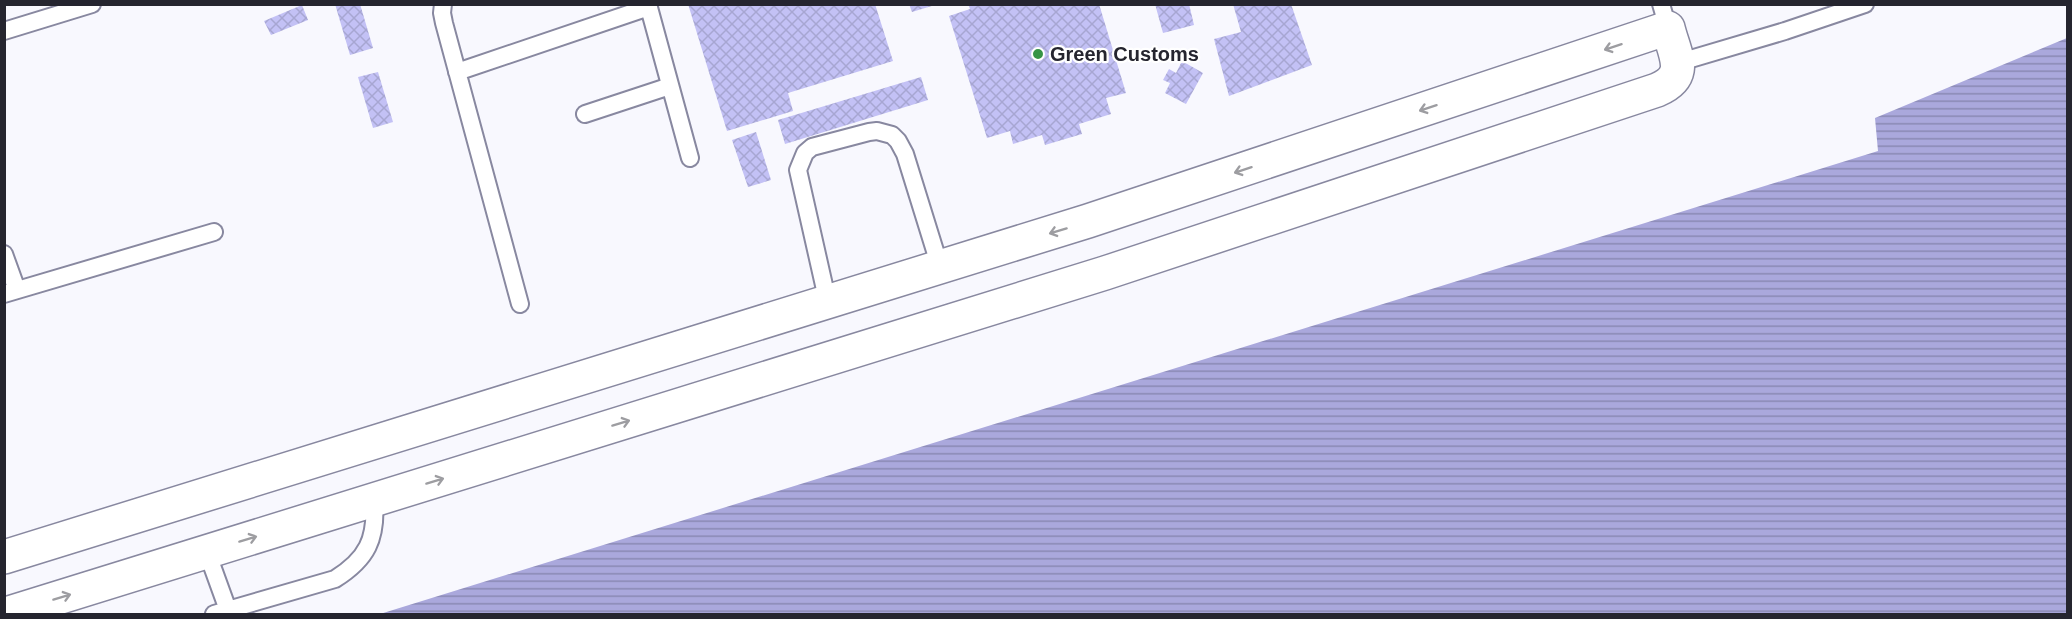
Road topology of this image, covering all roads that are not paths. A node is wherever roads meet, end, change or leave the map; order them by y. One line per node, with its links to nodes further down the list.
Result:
1 (92, 4): 5 (lane)
2 (443, 4): 9 (lane)
3 (1864, 4): 8 (lane)
4 (649, 6): 9 (lane); 10 (lane)
5 (64, 9): 7 (lane)
6 (1665, 16): 8 (street); 15 (street, one-way to 15)
7 (4, 31)
8 (1677, 63): 19 (street, one-way to 8)
9 (457, 72): 18 (lane)
10 (670, 86): 11 (lane); 12 (lane)
11 (585, 114)
12 (690, 158)
13 (214, 232): 16 (lane)
14 (4, 254): 16 (lane)
15 (940, 267): 17 (street); 17 (lane)
16 (11, 292)
17 (828, 303): 21 (street)
18 (520, 304)
19 (374, 500): 20 (street, one-way to 19); 22 (lane)
20 (207, 552): 22 (lane); 23 (street, one-way to 20)
21 (4, 557)
22 (221, 612)
23 (6, 615)

